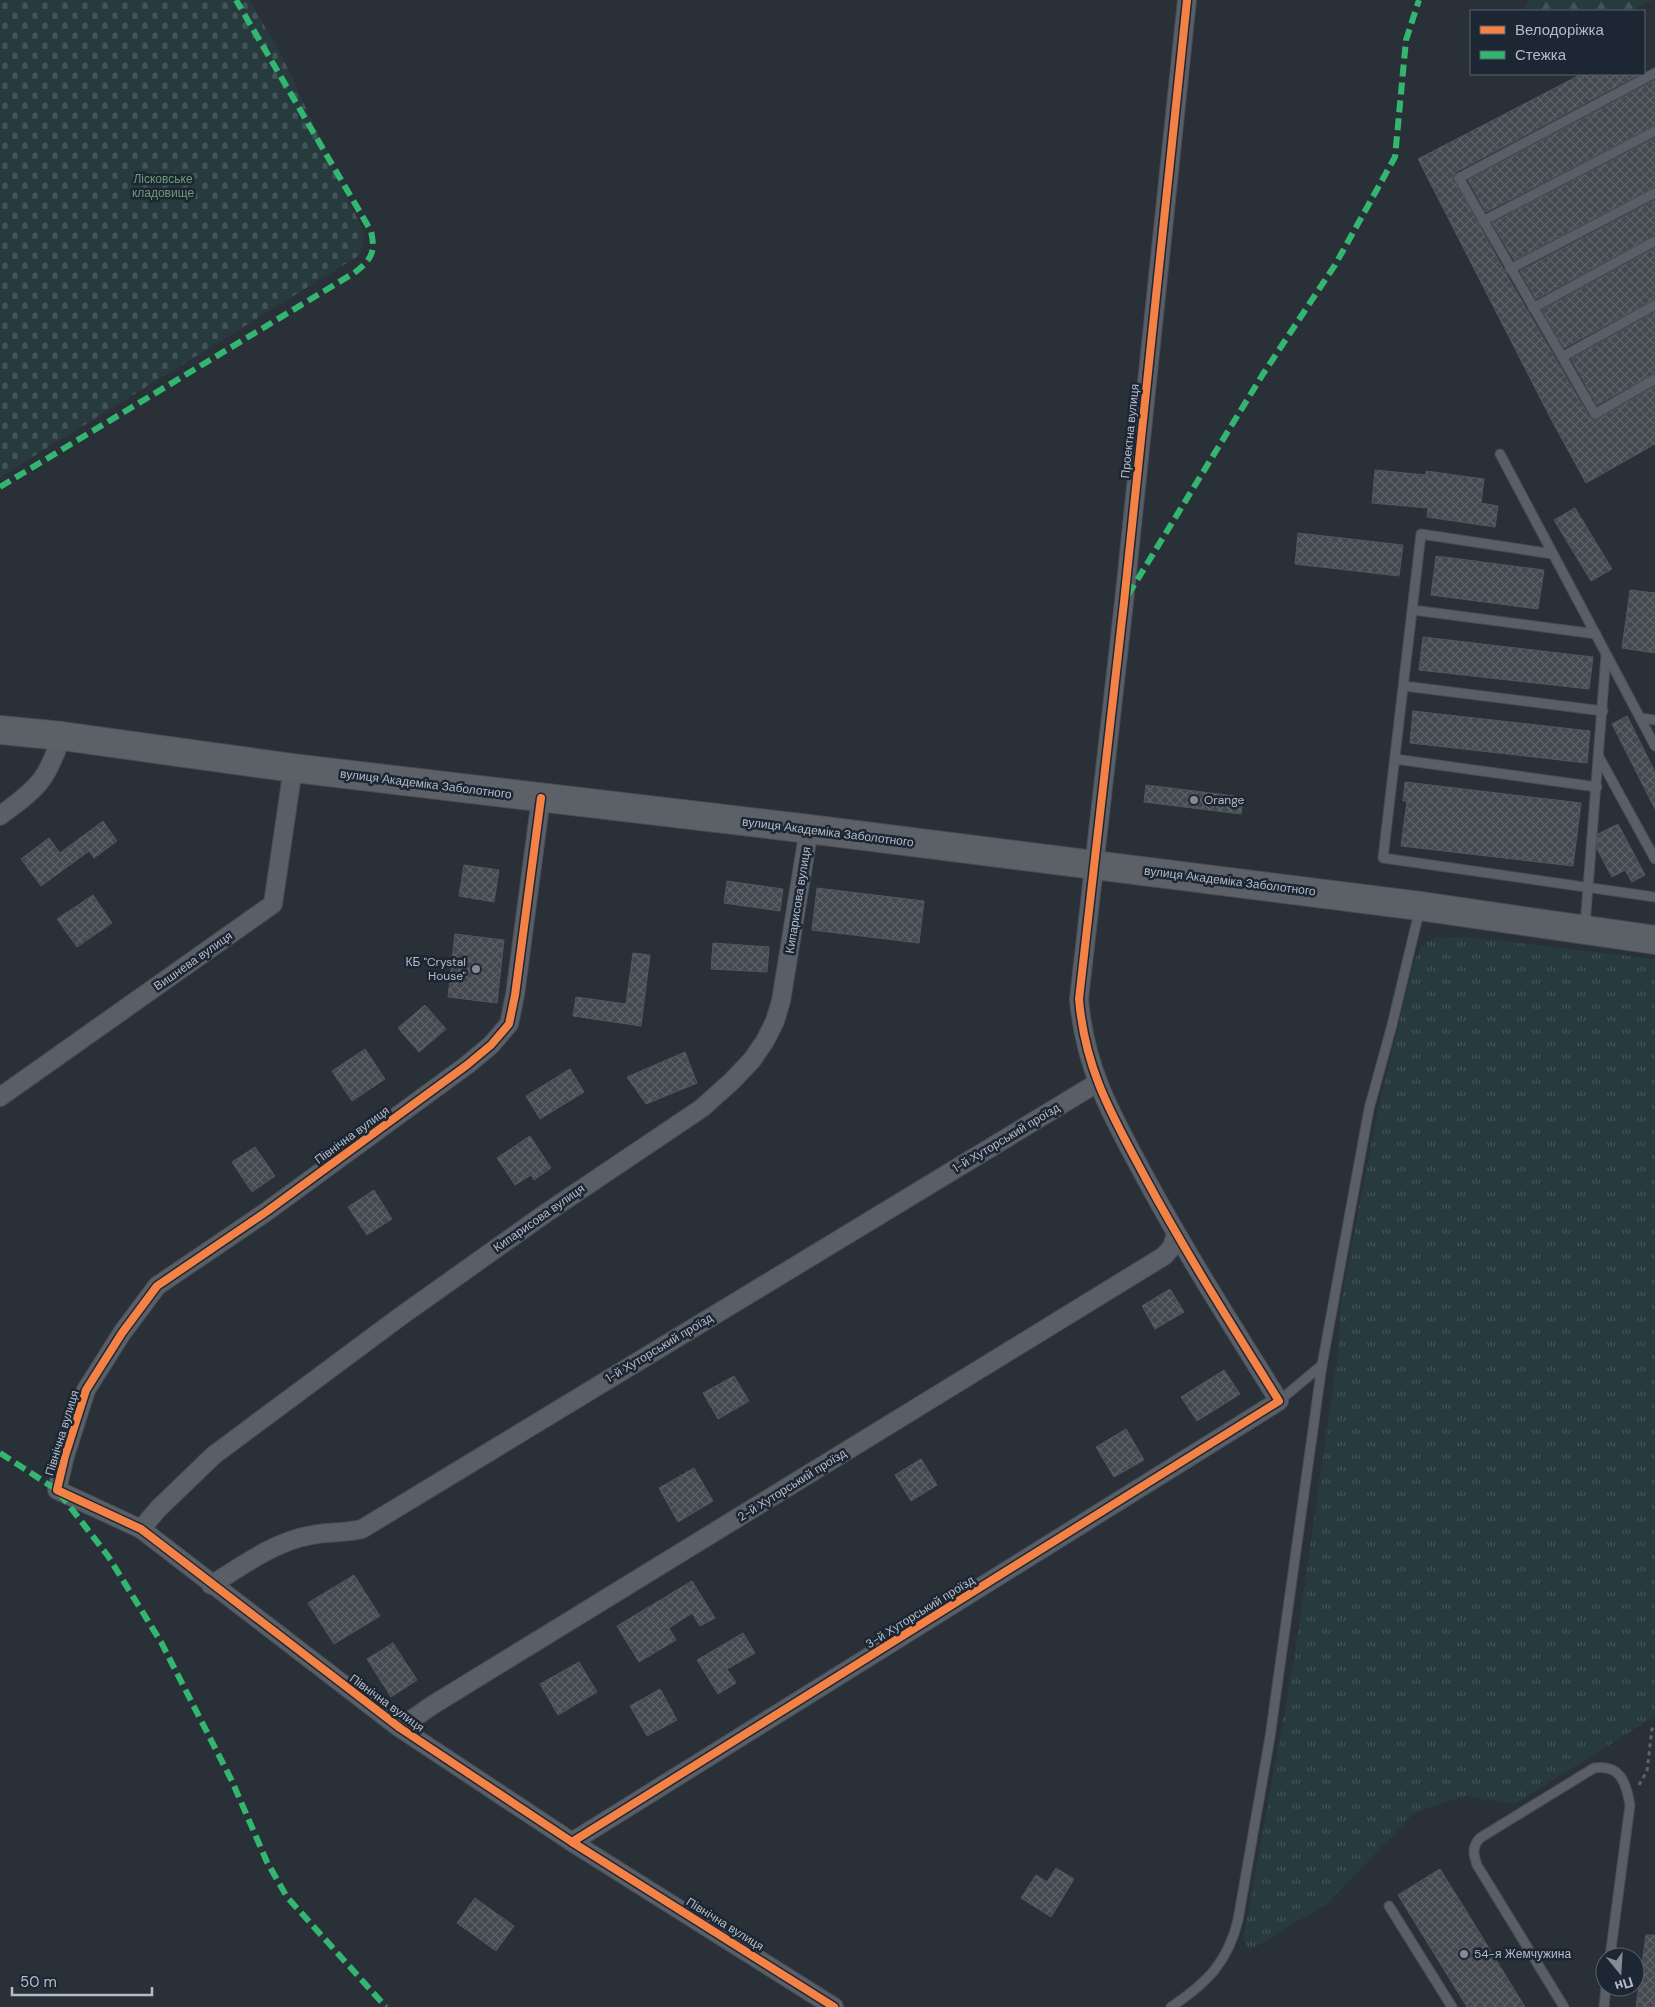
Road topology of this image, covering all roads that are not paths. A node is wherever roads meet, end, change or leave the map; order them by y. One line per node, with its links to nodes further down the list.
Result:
1 (1187, 0): 32 (street, Проектна вулиця)
2 (1655, 73): 5 (lane)
3 (1655, 131): 5 (lane)
4 (1655, 193): 7 (lane)
5 (1483, 221): 7 (lane)
6 (1655, 241): 9 (lane)
7 (1510, 269): 9 (lane)
8 (1655, 305): 10 (lane)
9 (1533, 308): 10 (lane)
10 (1562, 357): 11 (lane)
11 (1655, 379)
12 (1500, 454): 13 (lane)
13 (1553, 554): 14 (lane); 15 (lane)
14 (1412, 610): 15 (lane); 17 (lane)
15 (1596, 634): 16 (lane)
16 (1606, 654): 18 (lane); 19 (lane)
17 (1404, 686): 18 (lane); 25 (lane)
18 (1603, 711): 24 (lane)
19 (1640, 718): 20 (lane); 23 (lane)
20 (1655, 720)
21 (0, 730): 22 (main road, вулиця Академіка Заболотного)
22 (62, 736): 26 (main road, вулиця Академіка Заболотного); 29 (street)
23 (1655, 746)
24 (1599, 756): 27 (lane); 31 (lane)
25 (1395, 760): 27 (lane); 33 (lane)
26 (293, 768): 28 (main road, вулиця Академіка Заболотного); 39 (street, Вишнева вулиця)
27 (1597, 787): 33 (lane)
28 (541, 798): 30 (main road, вулиця Академіка Заболотного); 43 (street, Північна вулиця)
29 (0, 816)
30 (809, 829): 32 (main road, вулиця Академіка Заболотного); 43 (street, Кипарисова вулиця)
31 (1655, 859)
32 (1093, 865): 35 (main road, вулиця Академіка Заболотного); 38 (street, Проектна вулиця)
33 (1588, 886): 34 (lane); 36 (lane)
34 (1655, 897)
35 (1420, 906): 36 (main road, вулиця Академіка Заболотного); 41 (lane)
36 (1585, 929): 37 (main road, вулиця Академіка Заболотного)
37 (1655, 940)
38 (1097, 1083): 40 (street, Проектна вулиця); 44 (street, 1-й Хуторський проїзд)
39 (0, 1097)
40 (1176, 1234): 42 (street, Проектна вулиця); 45 (street, 2-й Хуторський проїзд)
41 (1322, 1365): 42 (lane); 50 (lane)
42 (1279, 1401): 46 (street, 3-й Хуторський проїзд)
43 (141, 1529): 44 (street, Північна вулиця)
44 (211, 1585): 45 (street, Північна вулиця)
45 (400, 1728): 46 (street, Північна вулиця)
46 (572, 1842): 49 (street, Північна вулиця)
47 (1389, 1906): 51 (lane)
48 (1611, 1947): 52 (lane)
49 (834, 2007)
50 (1171, 2007)
51 (1452, 2007)
52 (1564, 2007)

